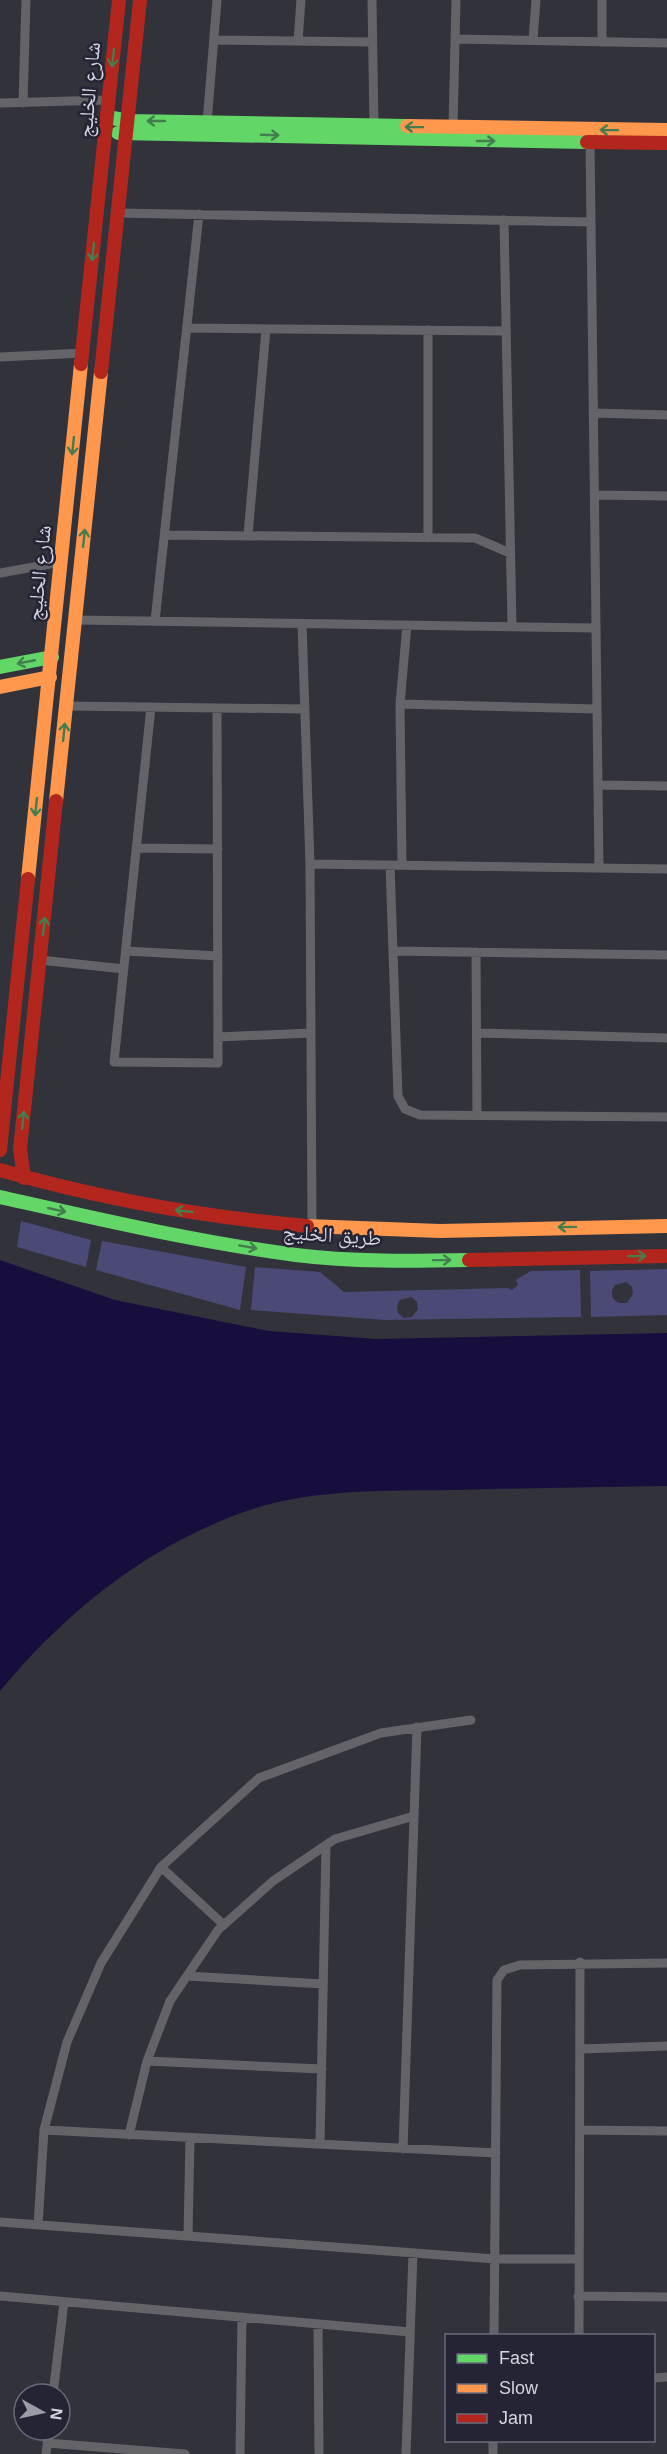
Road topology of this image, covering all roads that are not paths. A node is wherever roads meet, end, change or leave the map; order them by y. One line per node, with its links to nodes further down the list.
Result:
1 (26, 0): 19 (street)
2 (119, 0): 17 (street, شارع الخليج, one-way to 17)
3 (140, 0): 23 (street)
4 (217, 0): 11 (street)
5 (301, 0): 13 (street)
6 (372, 0): 14 (street)
7 (456, 0): 10 (street)
8 (536, 0): 12 (street)
9 (602, 0): 15 (street)
10 (455, 39): 12 (street); 24 (street)
11 (214, 40): 13 (street); 21 (street)
12 (532, 40): 15 (street)
13 (298, 41): 14 (street)
14 (372, 42): 22 (street)
15 (602, 42): 16 (street)
16 (667, 44)
17 (108, 100): 19 (street); 20 (street, شارع الخليج)
18 (0, 103): 19 (street)
19 (23, 103)
20 (107, 117): 23 (street); 26 (street, شارع الخليج)
21 (207, 123): 22 (street); 23 (street, one-way to 23)
22 (374, 126): 24 (street, one-way to 22)
23 (128, 128): 26 (street); 27 (street, one-way to 27); 29 (street)
24 (453, 128): 25 (street, one-way to 24)
25 (667, 130)
26 (107, 132): 37 (street, شارع الخليج, one-way to 37)
27 (590, 142): 28 (street); 32 (street)
28 (667, 142)
29 (118, 213): 30 (street); 49 (street, one-way to 29)
30 (199, 214): 31 (street); 33 (street)
31 (504, 220): 32 (street); 36 (street)
32 (591, 222): 39 (street)
33 (187, 328): 34 (street); 43 (street)
34 (266, 329): 35 (street); 44 (street)
35 (428, 330): 36 (street); 45 (street)
36 (506, 331): 46 (street)
37 (83, 353): 38 (street); 47 (street, شارع الخليج, one-way to 47)
38 (0, 357)
39 (593, 413): 40 (street); 41 (street)
40 (667, 415)
41 (594, 495): 42 (street); 54 (street)
42 (667, 496)
43 (165, 535): 44 (street); 50 (street)
44 (248, 536): 45 (street)
45 (428, 537): 46 (street)
46 (510, 553): 53 (street)
47 (61, 562): 48 (street); 55 (street, شارع الخليج)
48 (0, 573)
49 (76, 620): 50 (street); 60 (street)
50 (155, 621): 51 (street)
51 (302, 624): 52 (street); 63 (street)
52 (407, 625): 53 (street); 59 (street)
53 (512, 627): 54 (street)
54 (596, 628): 64 (street)
55 (52, 657): 56 (street, one-way to 56); 57 (street, شارع الخليج)
56 (0, 667)
57 (50, 677): 58 (street); 85 (street, شارع الخليج, one-way to 85)
58 (0, 687)
59 (400, 704): 64 (street); 71 (street)
60 (67, 706): 61 (street); 79 (street, one-way to 60)
61 (152, 708): 62 (street); 67 (street)
62 (218, 708): 63 (street); 68 (street)
63 (305, 709): 69 (street)
64 (597, 709): 65 (street)
65 (598, 785): 66 (street); 72 (street)
66 (667, 786)
67 (137, 848): 68 (street); 74 (street)
68 (218, 849): 78 (street)
69 (310, 864): 70 (street); 81 (street)
70 (390, 865): 71 (street); 75 (street)
71 (402, 865): 72 (street)
72 (599, 868): 73 (street)
73 (667, 870)
74 (126, 951): 78 (street); 80 (street)
75 (393, 951): 76 (street); 86 (street)
76 (476, 952): 77 (street); 82 (street)
77 (667, 955)
78 (218, 956): 83 (street)
79 (40, 960): 80 (street); 90 (street, one-way to 79)
80 (124, 969): 83 (street)
81 (311, 1033): 83 (street); 92 (street)
82 (477, 1033): 84 (street); 86 (street)
83 (218, 1037)
84 (667, 1038)
85 (5, 1048): 88 (street, شارع الخليج)
86 (477, 1115): 87 (street)
87 (667, 1117)
88 (0, 1150)
89 (0, 1170): 90 (street, طريق الخليج)
90 (24, 1178): 92 (street, طريق الخليج, one-way to 90)
91 (0, 1197): 94 (street, طريق الخليج, one-way to 94)
92 (312, 1226): 93 (street, طريق الخليج, one-way to 92)
93 (667, 1226)
94 (667, 1256)
95 (471, 1720): 96 (street)
96 (417, 1727): 97 (street); 99 (street)
97 (414, 1816): 98 (street); 115 (street)
98 (326, 1845): 100 (street); 104 (street)
99 (161, 1867): 100 (street); 109 (street)
100 (224, 1925): 103 (street)
101 (580, 1962): 102 (street); 106 (street); 116 (street)
102 (667, 1963)
103 (187, 1977): 104 (street); 107 (street)
104 (323, 1984): 108 (street)
105 (667, 2046): 106 (street)
106 (580, 2049): 110 (street)
107 (147, 2061): 108 (street); 112 (street)
108 (322, 2069): 114 (street)
109 (44, 2130): 112 (street); 118 (street)
110 (580, 2130): 111 (street); 122 (street)
111 (667, 2131)
112 (129, 2135): 113 (street)
113 (190, 2138): 114 (street); 119 (street)
114 (320, 2144): 115 (street)
115 (403, 2149): 116 (street)
116 (496, 2154): 121 (street)
117 (0, 2222): 118 (street)
118 (38, 2225): 119 (street)
119 (189, 2236): 120 (street)
120 (413, 2253): 121 (street); 129 (street)
121 (495, 2259): 122 (street); 130 (street)
122 (579, 2259): 124 (street)
123 (0, 2296): 126 (street)
124 (578, 2296): 125 (street); 131 (street)
125 (667, 2297)
126 (63, 2302): 127 (street); 132 (street)
127 (242, 2317): 128 (street); 136 (street)
128 (318, 2324): 129 (street); 137 (street)
129 (411, 2332): 138 (street)
130 (494, 2334)
131 (579, 2334)
132 (54, 2382)
133 (47, 2443): 134 (street); 135 (street)
134 (46, 2454)
135 (185, 2454)
136 (240, 2454)
137 (319, 2454)
138 (406, 2454)

